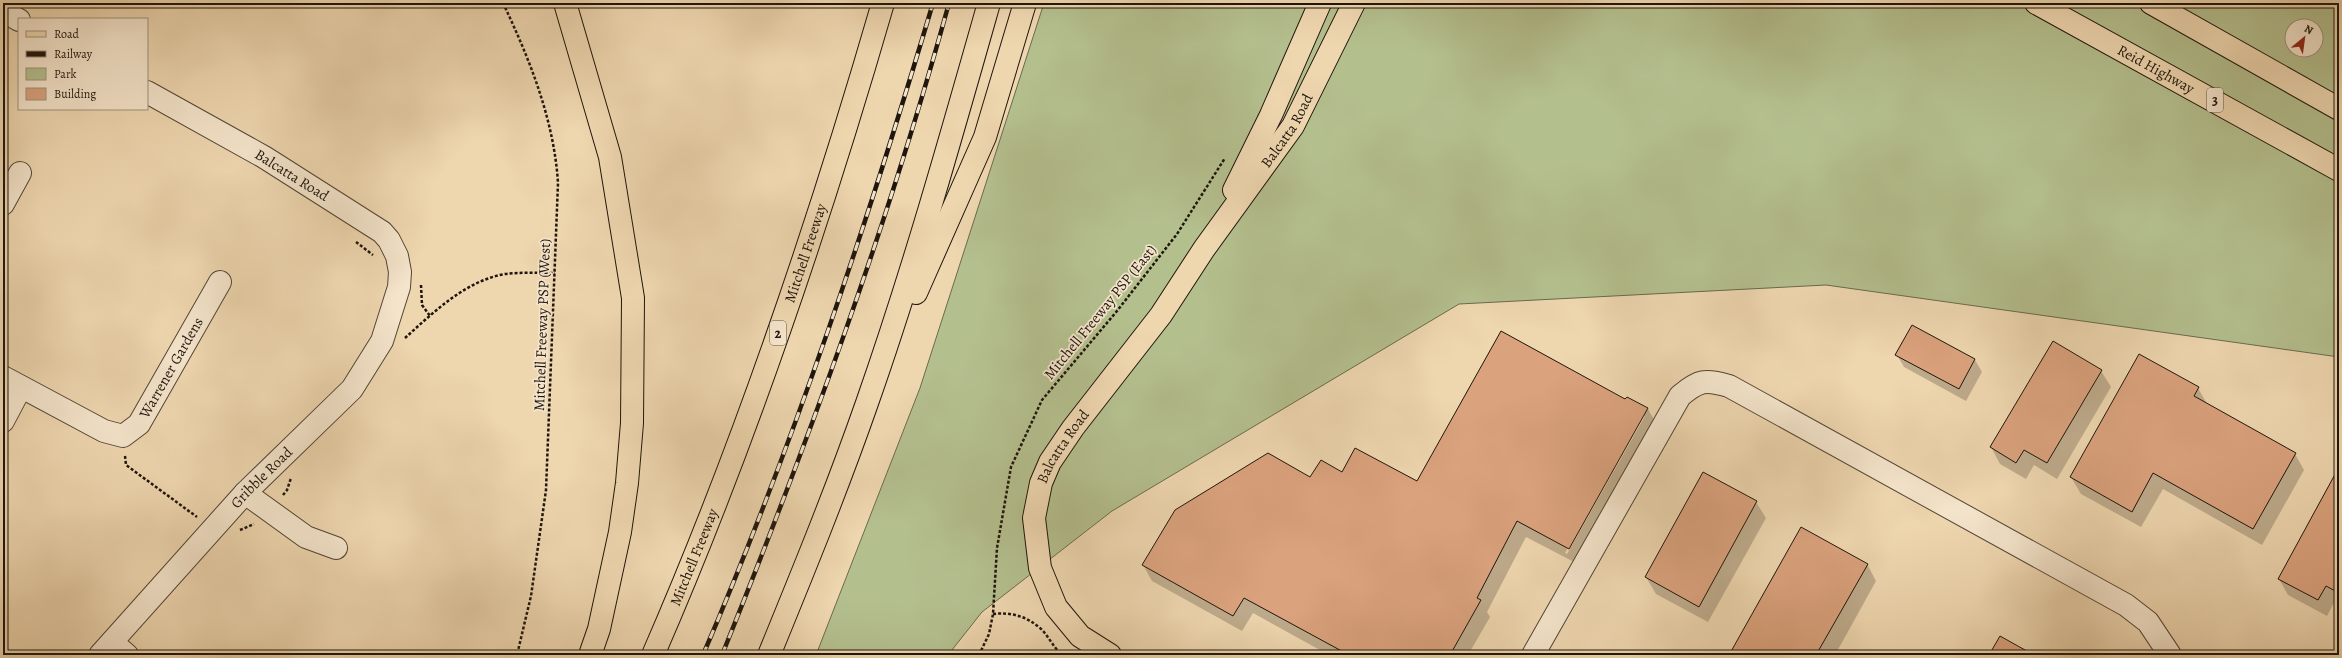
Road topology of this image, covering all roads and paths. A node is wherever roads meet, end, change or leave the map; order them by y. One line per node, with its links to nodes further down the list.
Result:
1 (503, 3): 19 (path, Mitchell Freeway PSP (West))
2 (565, 3): 33 (main road)
3 (883, 3): 34 (main road, Mitchell Freeway / 2)
4 (989, 3): 24 (main road)
5 (1025, 3): 24 (main road)
6 (1320, 3): 18 (main road, Balcatta Road)
7 (1354, 3): 18 (main road, Balcatta Road)
8 (2036, 3): 15 (main road, Reid Highway / 3)
9 (2151, 3): 13 (main road)
10 (3, 12): 11 (street)
11 (18, 20)
12 (148, 93): 21 (street, Balcatta Road)
13 (2339, 109)
14 (1228, 155): 30 (path, Mitchell Freeway PSP (East))
15 (2339, 170)
16 (20, 173): 17 (street)
17 (3, 204)
18 (1204, 249): 38 (main road, Balcatta Road)
19 (555, 273): 22 (path); 32 (path, Mitchell Freeway PSP (West))
20 (220, 282): 26 (street, Warrener Gardens)
21 (399, 287): 22 (street, Gribble Road)
22 (382, 341): 27 (street, Gribble Road)
23 (12, 382): 25 (street); 26 (street)
24 (867, 403): 35 (main road)
25 (3, 421)
26 (123, 436): 28 (path)
27 (245, 493): 28 (street, Gribble Road); 29 (street)
28 (213, 530): 31 (street, Gribble Road)
29 (336, 548)
30 (993, 614): 36 (path, Mitchell Freeway PSP (East)); 37 (path)
31 (113, 651)
32 (517, 655)
33 (590, 655)
34 (653, 655)
35 (769, 655)
36 (979, 655)
37 (1063, 655)
38 (1110, 655)
39 (1533, 655): 40 (street)
40 (2170, 655)

